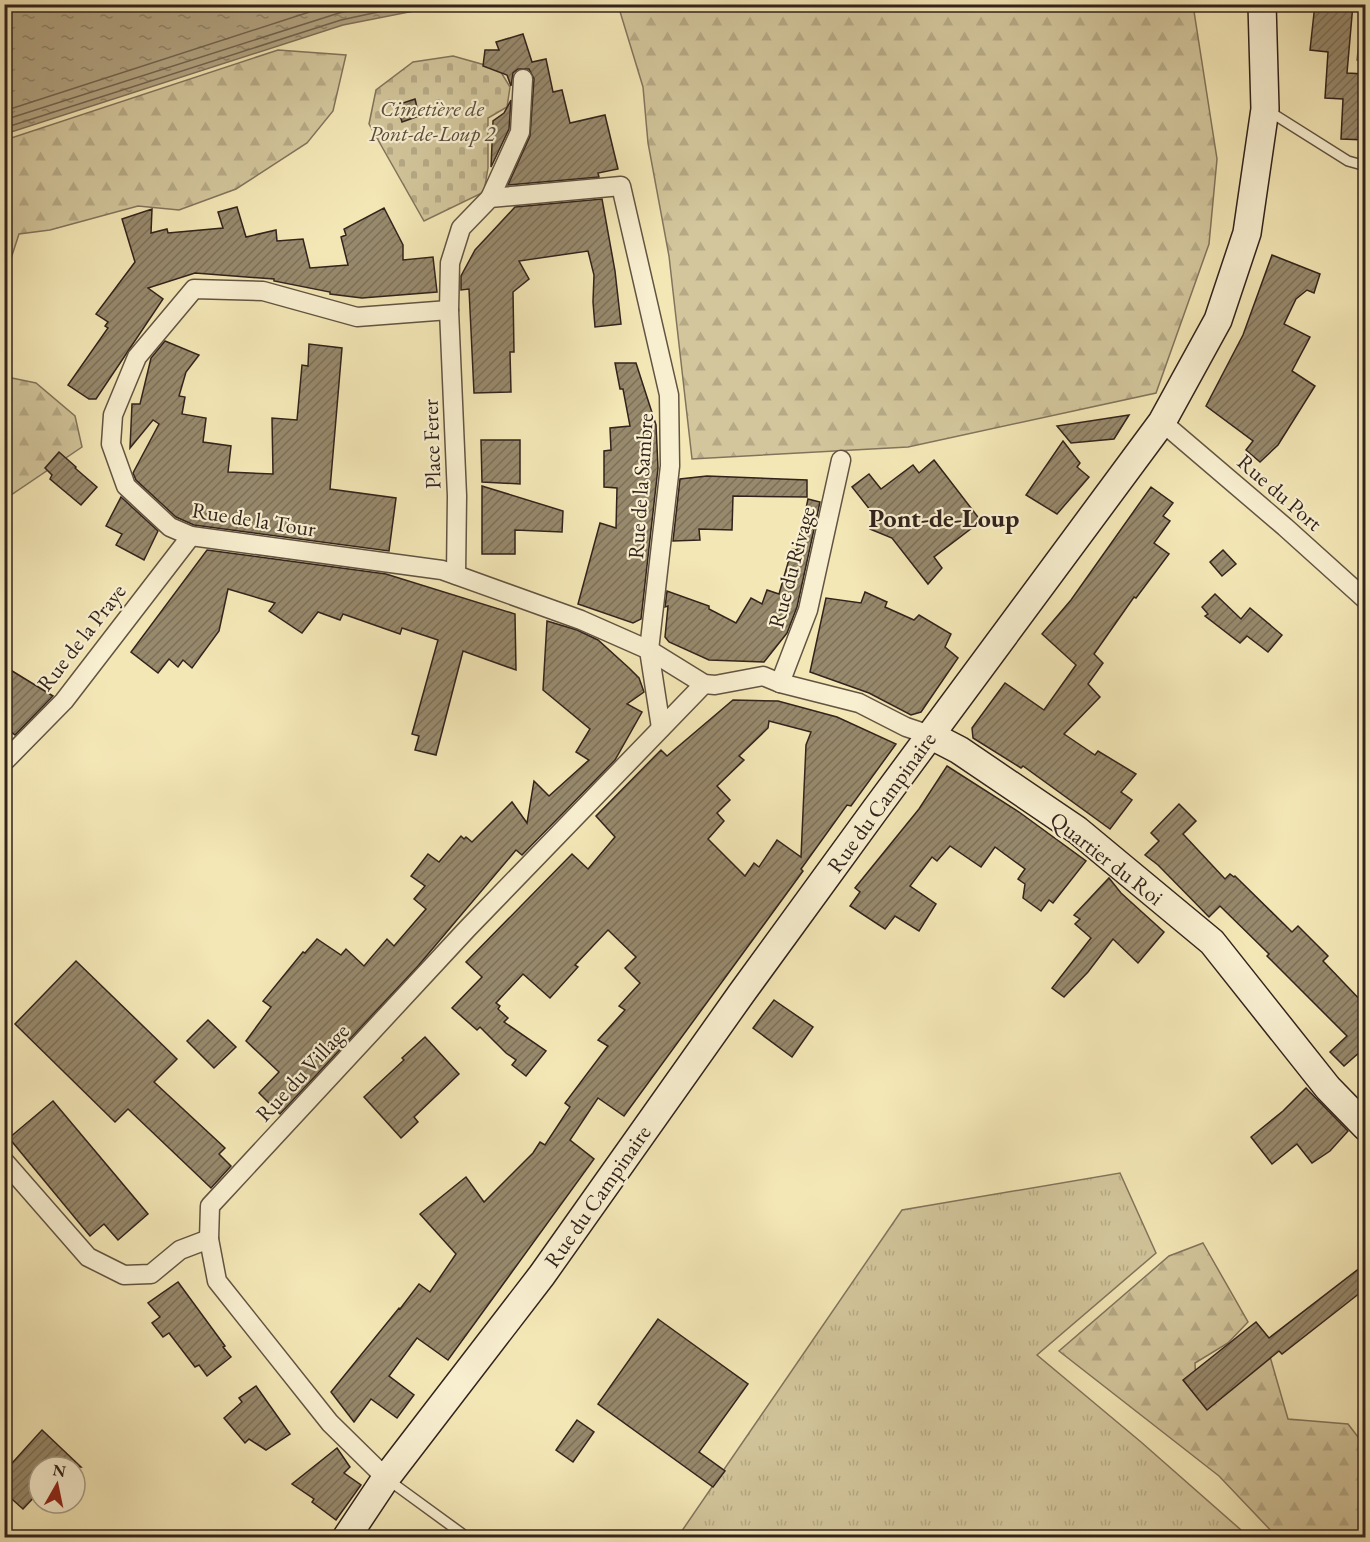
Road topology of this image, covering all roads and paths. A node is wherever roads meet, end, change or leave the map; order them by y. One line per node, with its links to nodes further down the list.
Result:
1 (1262, 4): 3 (main road, Rue du Campinaire)
2 (523, 79): 5 (street)
3 (1265, 109): 4 (lane); 7 (main road, Rue du Campinaire)
4 (1365, 166)
5 (490, 198): 6 (street); 12 (street, Rue de la Sambre)
6 (449, 310): 9 (street, Rue de la Tour); 10 (street, Place Ferer)
7 (1162, 422): 11 (street, Rue du Port); 16 (main road, Rue du Campinaire)
8 (842, 460): 13 (street, Rue du Rivage)
9 (191, 536): 10 (street, Rue de la Tour); 17 (street, Rue de la Praye)
10 (456, 575): 12 (street, Rue de la Tour)
11 (1365, 600)
12 (649, 650): 14 (street, Rue de la Tour); 15 (street, Rue de la Sambre)
13 (780, 683): 14 (street, Quartier du Roi); 16 (street, Quartier du Roi)
14 (704, 684): 15 (street, Rue du Village)
15 (661, 728): 20 (street, Rue du Village)
16 (930, 735): 18 (main road, Quartier du Roi); 21 (main road, Rue du Campinaire)
17 (4, 762)
18 (1365, 1127)
19 (4, 1161): 20 (street)
20 (209, 1239): 21 (street, Rue du Village)
21 (386, 1478): 22 (main road, Rue du Campinaire); 23 (lane)
22 (346, 1538)
23 (468, 1538)

